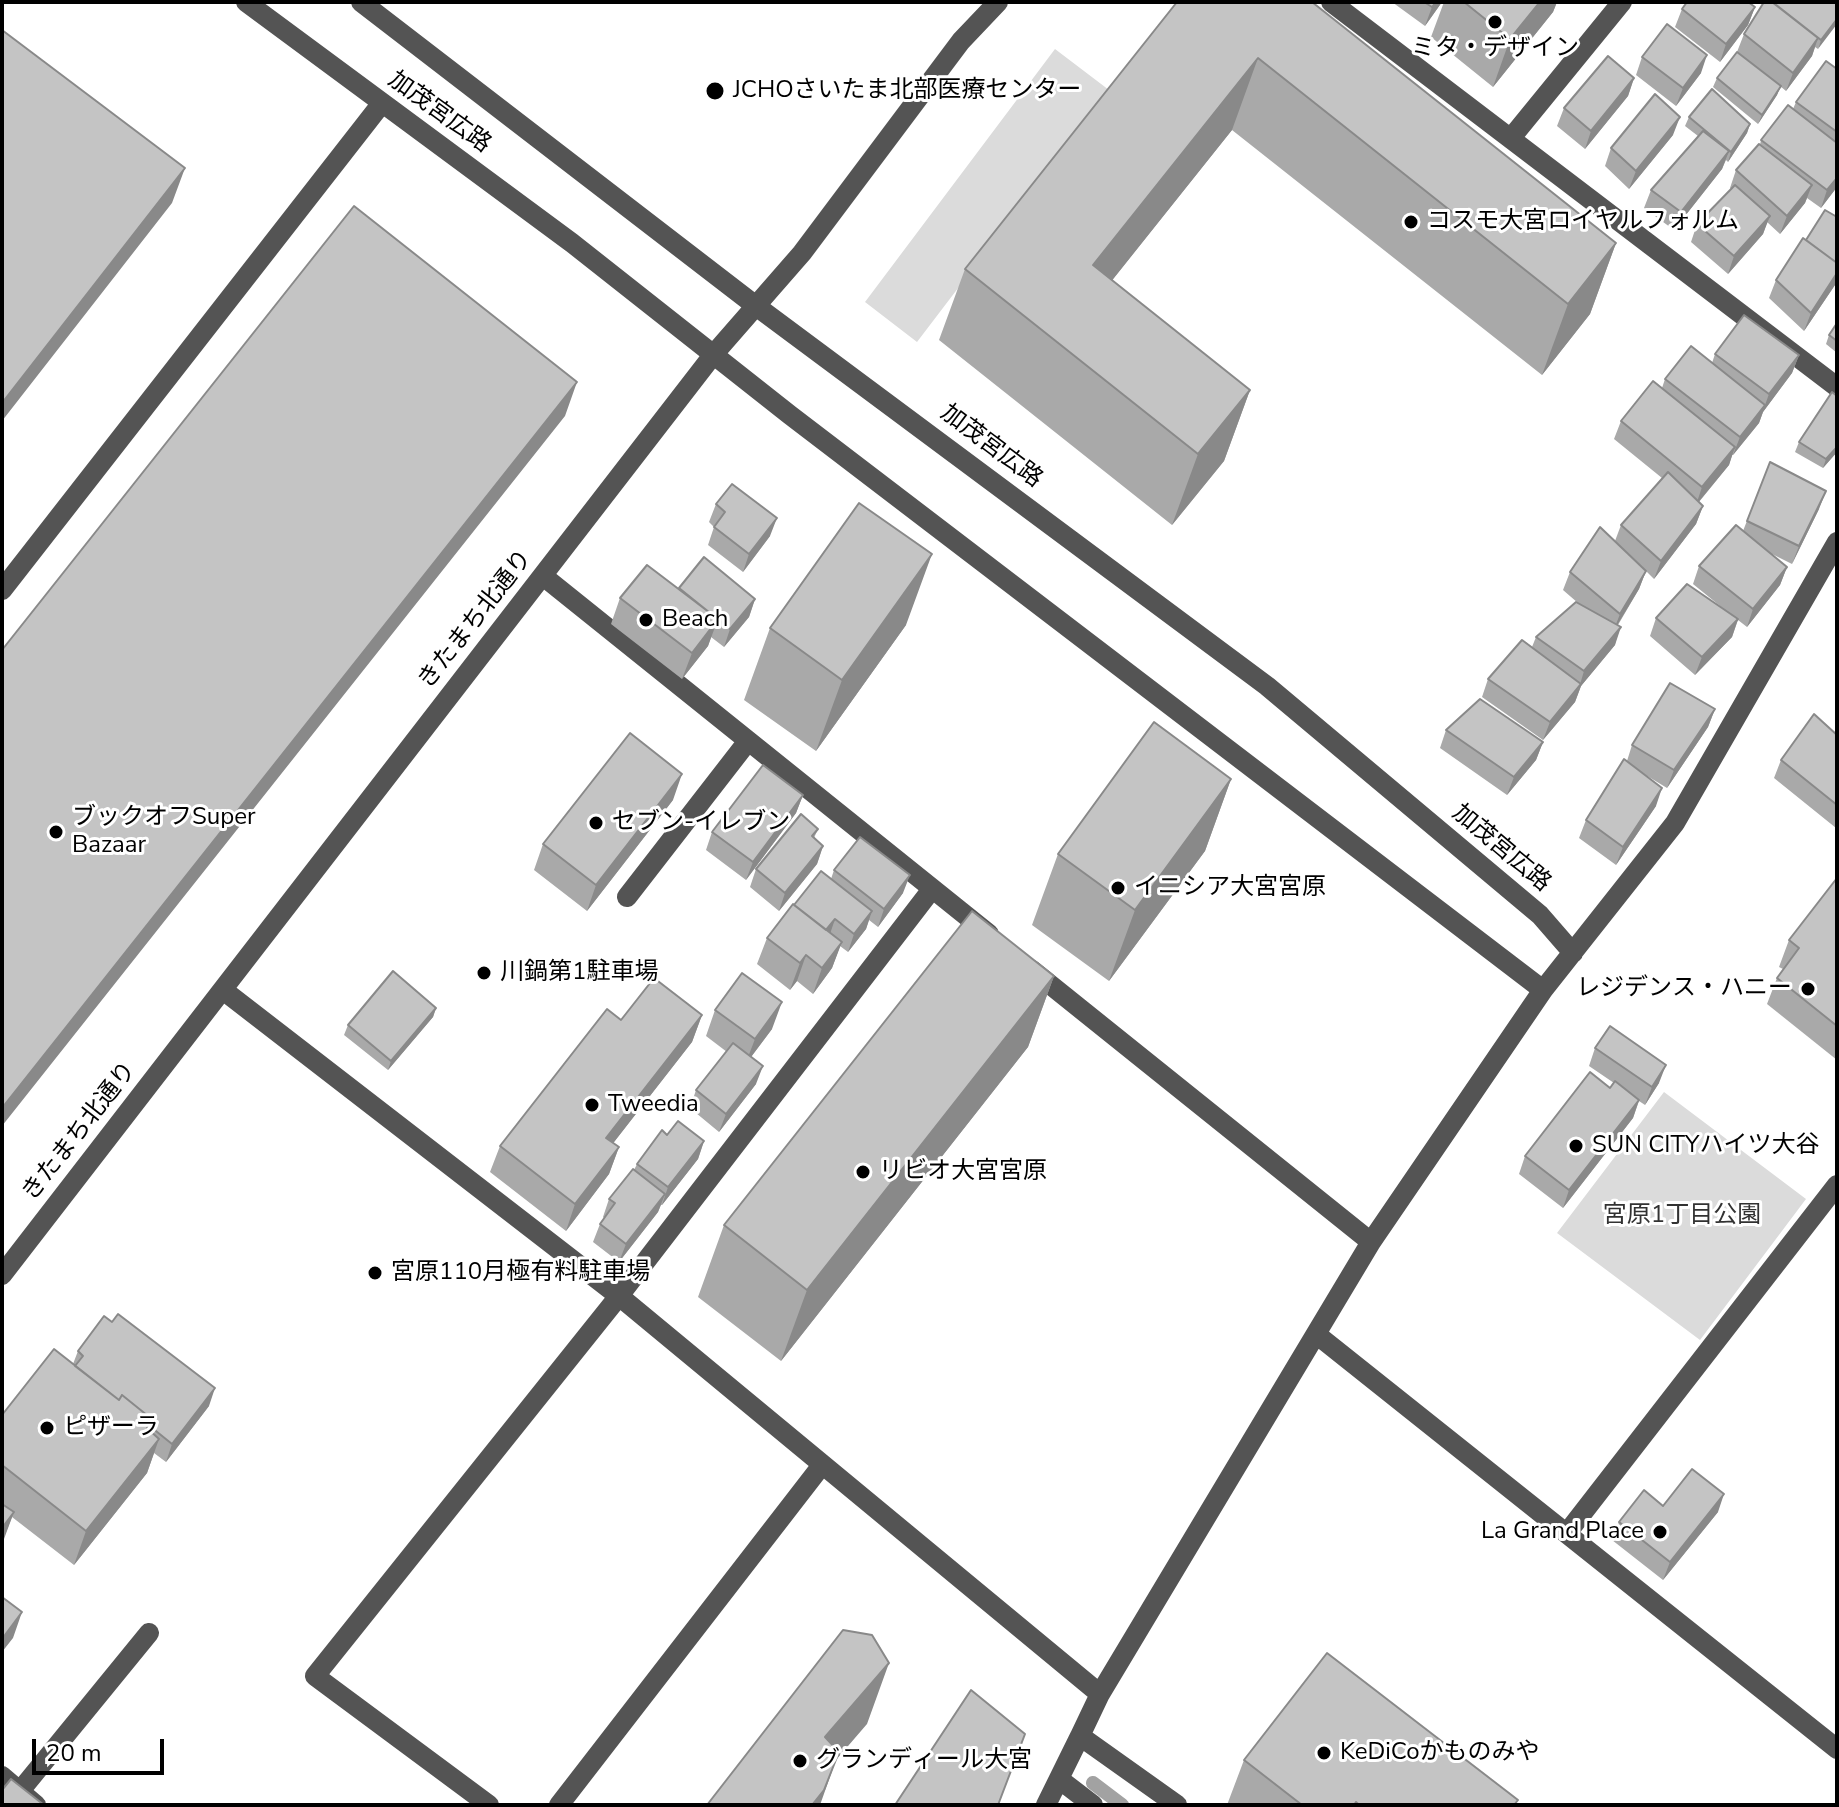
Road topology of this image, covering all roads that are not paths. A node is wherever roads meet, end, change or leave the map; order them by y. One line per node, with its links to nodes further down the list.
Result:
1 (246, 2): 6 (street, 加茂宮広路)
2 (361, 2): 8 (street, 加茂宮広路)
3 (998, 2): 8 (street, きたまち北通り)
4 (1331, 2): 7 (street)
5 (1622, 2): 7 (street)
6 (382, 103): 9 (street, 加茂宮広路); 13 (street)
7 (1511, 138): 10 (street)
8 (756, 306): 9 (street, きたまち北通り); 17 (street, 加茂宮広路)
9 (713, 355): 12 (street, きたまち北通り); 19 (street, 加茂宮広路)
10 (1837, 387)
11 (1837, 542): 17 (street)
12 (543, 576): 14 (street); 18 (street, きたまち北通り)
13 (2, 590)
14 (748, 741): 15 (street); 16 (street)
15 (932, 889): 21 (street); 23 (street)
16 (627, 897)
17 (1573, 953): 19 (street)
18 (223, 990): 22 (street, きたまち北通り); 23 (street)
19 (1543, 990): 21 (street)
20 (1837, 1185): 26 (street)
21 (1371, 1242): 24 (street)
22 (2, 1275)
23 (619, 1296): 25 (street); 35 (street)
24 (1316, 1334): 26 (street); 28 (street)
25 (822, 1465): 28 (street); 36 (street)
26 (1567, 1533): 30 (street)
27 (149, 1633): 33 (street)
28 (1100, 1694): 29 (street)
29 (1080, 1736): 32 (street); 39 (street)
30 (1837, 1749)
31 (2, 1776): 33 (street)
32 (1059, 1779): 37 (street); 38 (street)
33 (20, 1791): 34 (street)
34 (36, 1805)
35 (489, 1805)
36 (559, 1805)
37 (1046, 1805)
38 (1093, 1805)
39 (1177, 1805)

